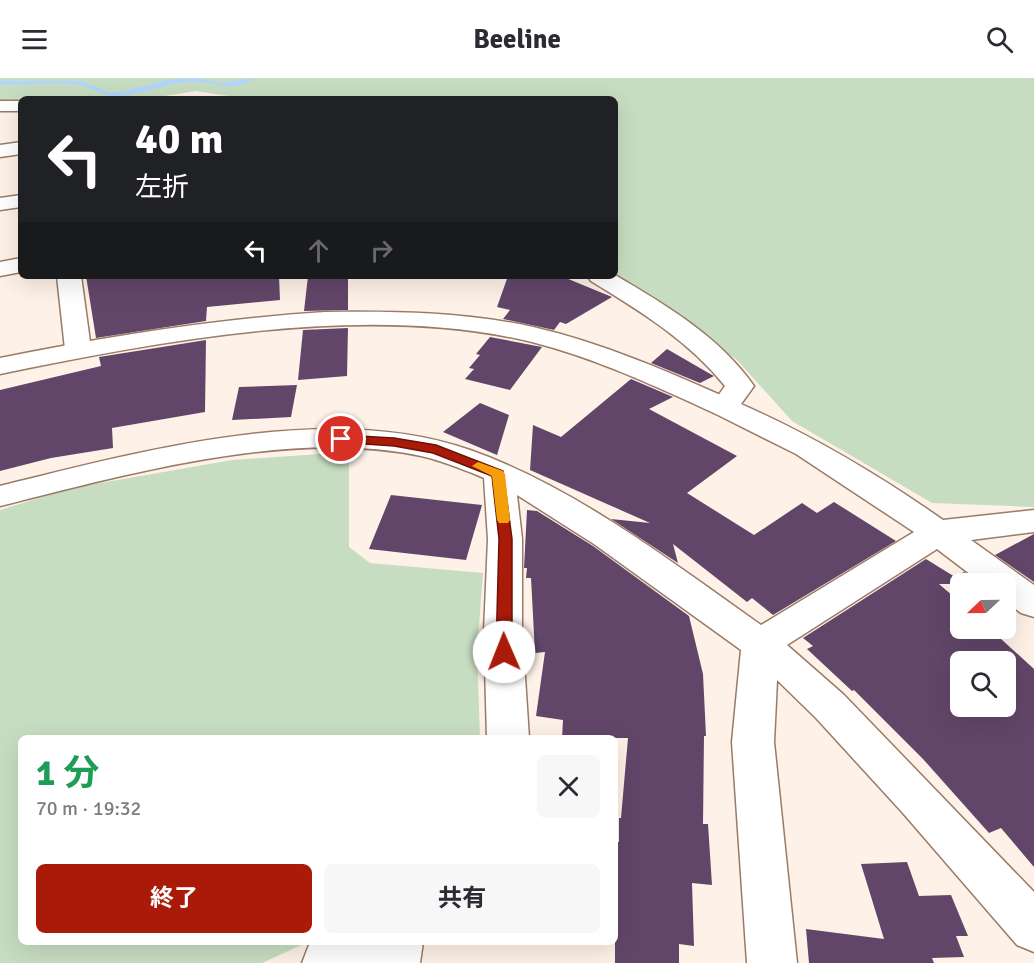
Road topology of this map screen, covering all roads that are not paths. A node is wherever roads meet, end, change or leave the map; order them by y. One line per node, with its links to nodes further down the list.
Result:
1 (0, 106): 2 (street)
2 (18, 106)
3 (18, 149): 4 (street)
4 (0, 152)
5 (18, 201): 6 (street)
6 (0, 204)
7 (18, 266): 8 (street)
8 (0, 269)
9 (69, 279): 11 (street)
10 (604, 279): 13 (street)
11 (78, 349): 12 (street); 13 (street)
12 (0, 366)
13 (724, 407): 17 (street)
14 (499, 474): 15 (street); 19 (street); 20 (street)
15 (0, 496)
16 (1034, 521): 17 (street)
17 (939, 532): 18 (street); 19 (street)
18 (1034, 604)
19 (760, 644): 21 (street); 26 (street)
20 (507, 735)
21 (1034, 928)
22 (362, 945): 24 (street)
23 (398, 945): 25 (street)
24 (327, 963)
25 (394, 963)
26 (772, 963)

